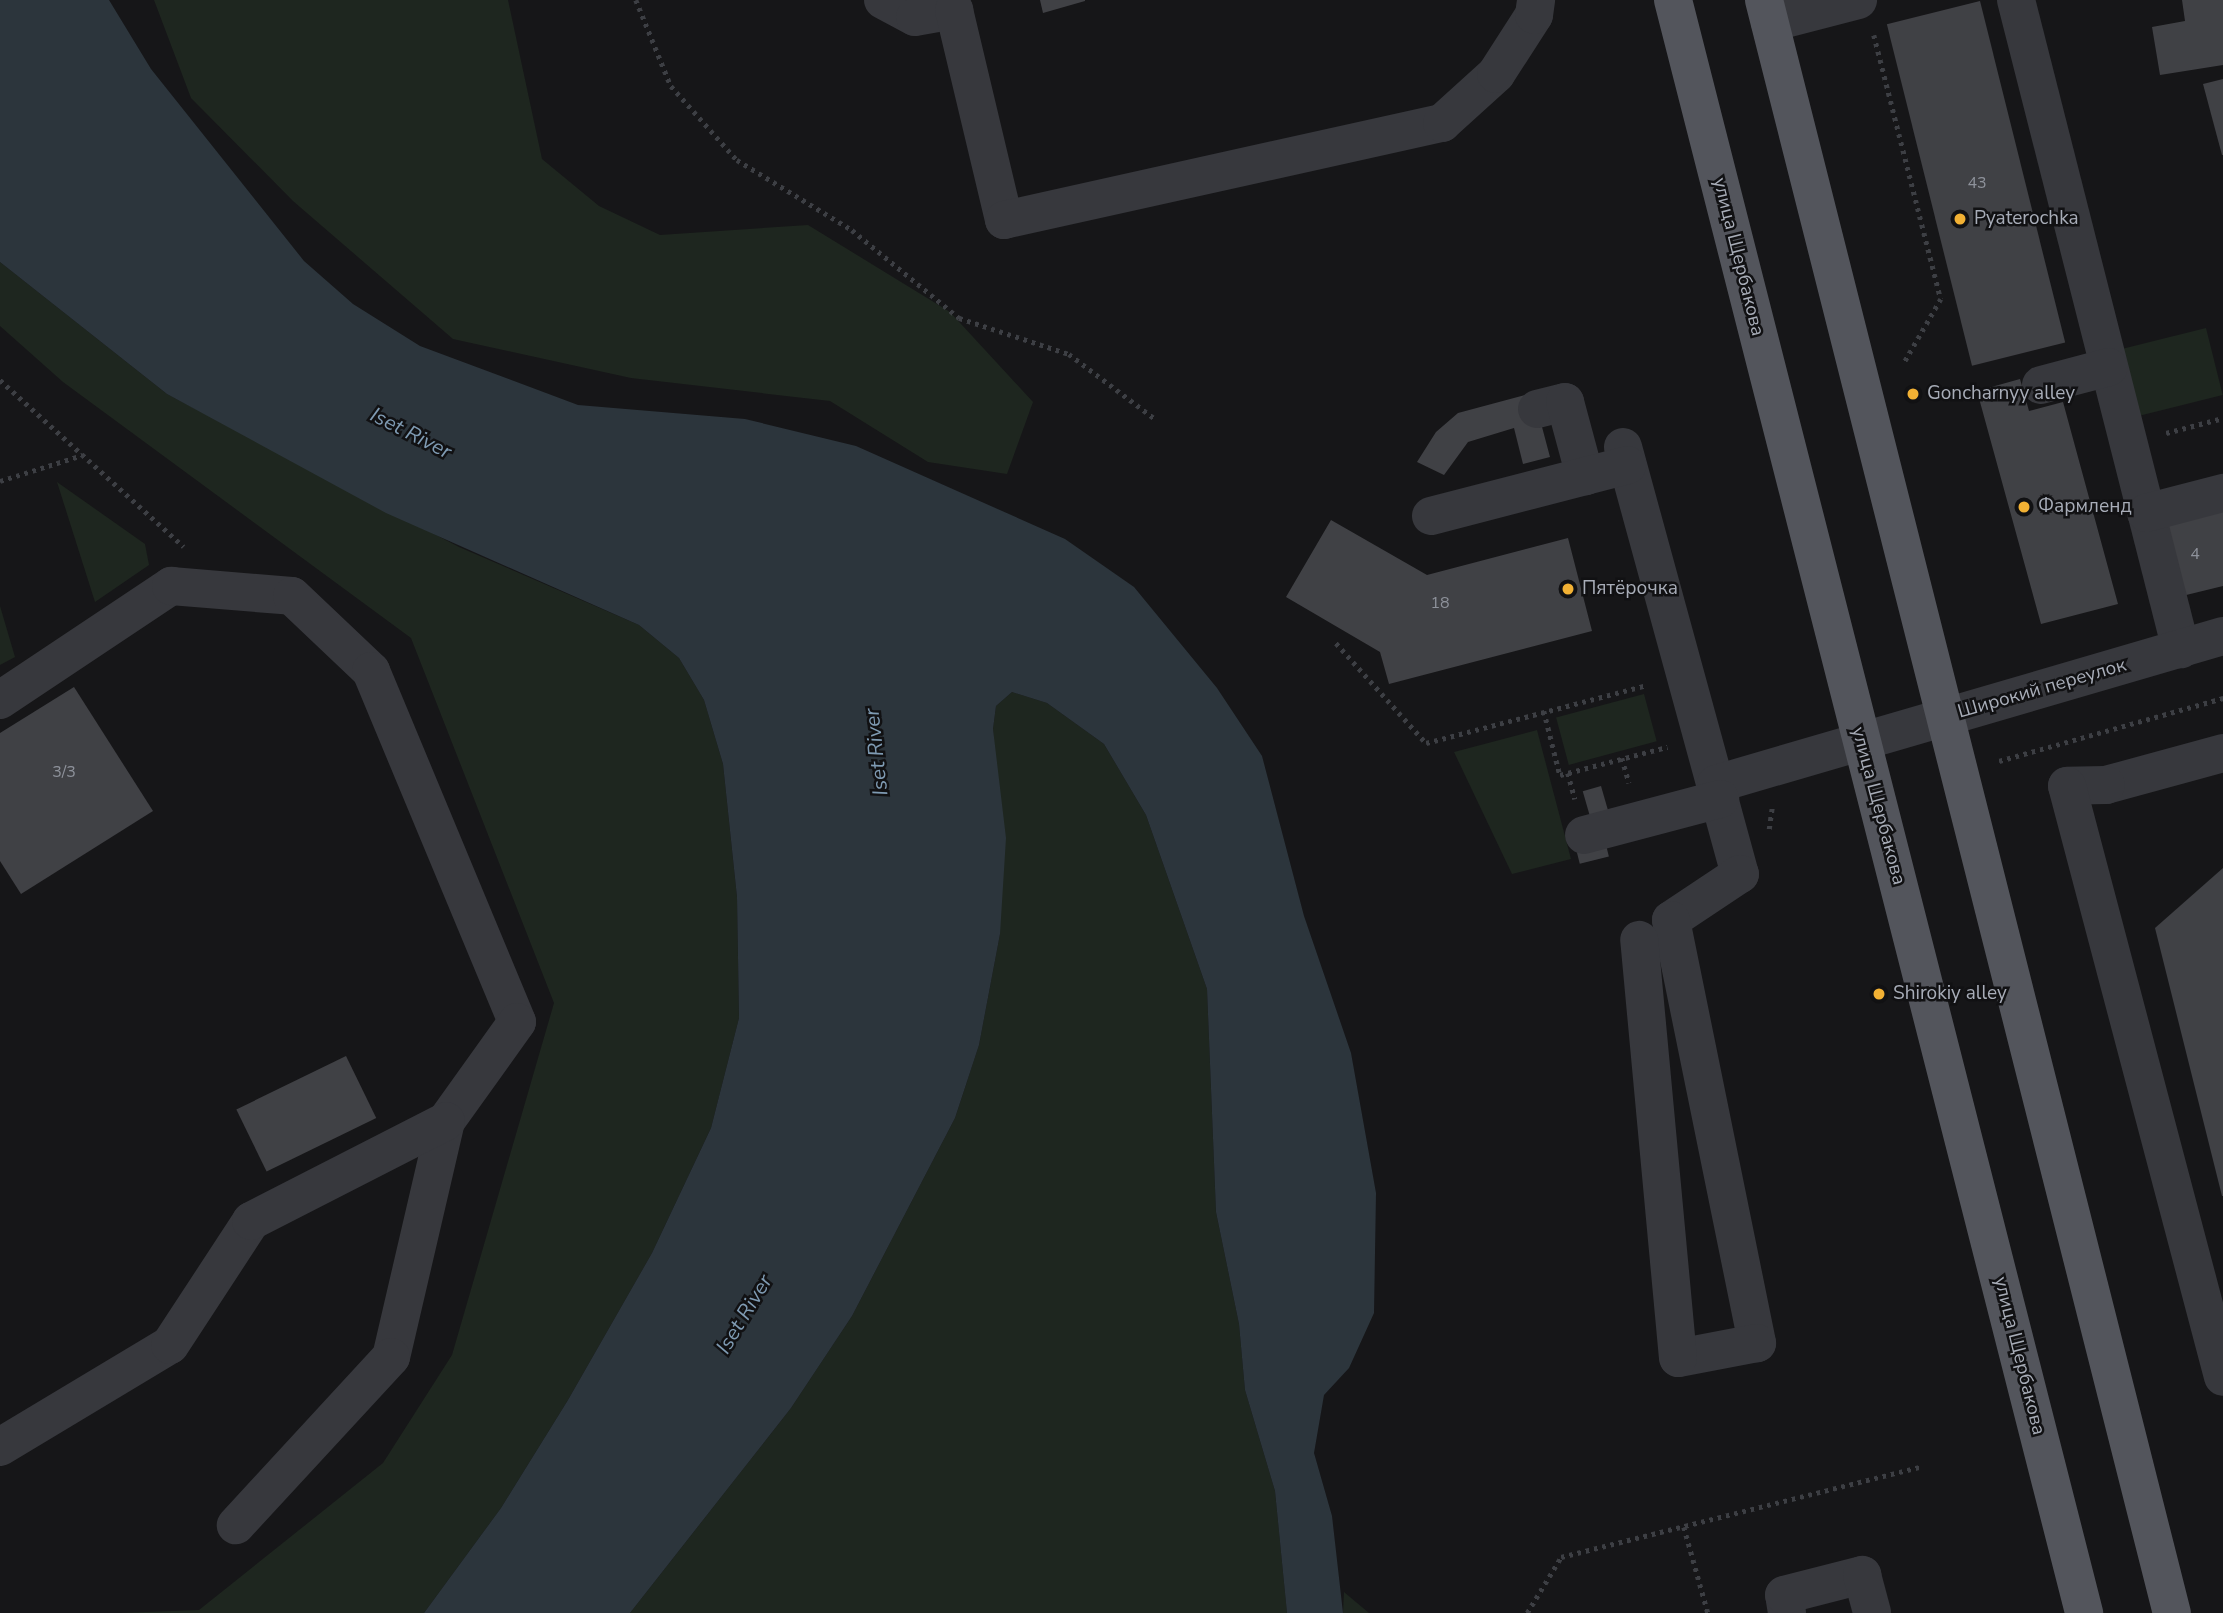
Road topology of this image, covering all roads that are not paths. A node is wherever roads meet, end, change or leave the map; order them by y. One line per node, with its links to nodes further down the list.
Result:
1 (883, 0): 5 (street)
2 (1536, 0): 5 (street)
3 (1673, 0): 19 (main road, улица Щербакова)
4 (2017, 0): 8 (street)
5 (953, 5)
6 (1767, 11): 7 (street); 18 (main road)
7 (1865, 14)
8 (2109, 367): 9 (street); 13 (street)
9 (2041, 385)
10 (1537, 409): 11 (street)
11 (1585, 475): 14 (street); 21 (street)
12 (2223, 494): 13 (street)
13 (2146, 513): 16 (street)
14 (1431, 516)
15 (2223, 636): 16 (street, Широкий переулок)
16 (2180, 649): 18 (street, Широкий переулок)
17 (0, 699): 24 (street)
18 (1945, 716): 19 (street, Широкий переулок); 31 (main road)
19 (1862, 742): 21 (street, Широкий переулок); 30 (main road, улица Щербакова)
20 (2223, 752): 25 (street)
21 (1718, 792): 22 (street, Широкий переулок); 23 (street)
22 (1584, 835)
23 (1639, 940)
24 (446, 1121): 26 (street); 27 (street)
25 (2223, 1377)
26 (0, 1447)
27 (236, 1525)
28 (1787, 1613): 29 (street)
29 (1872, 1613)
30 (2084, 1613)
31 (2172, 1613)

